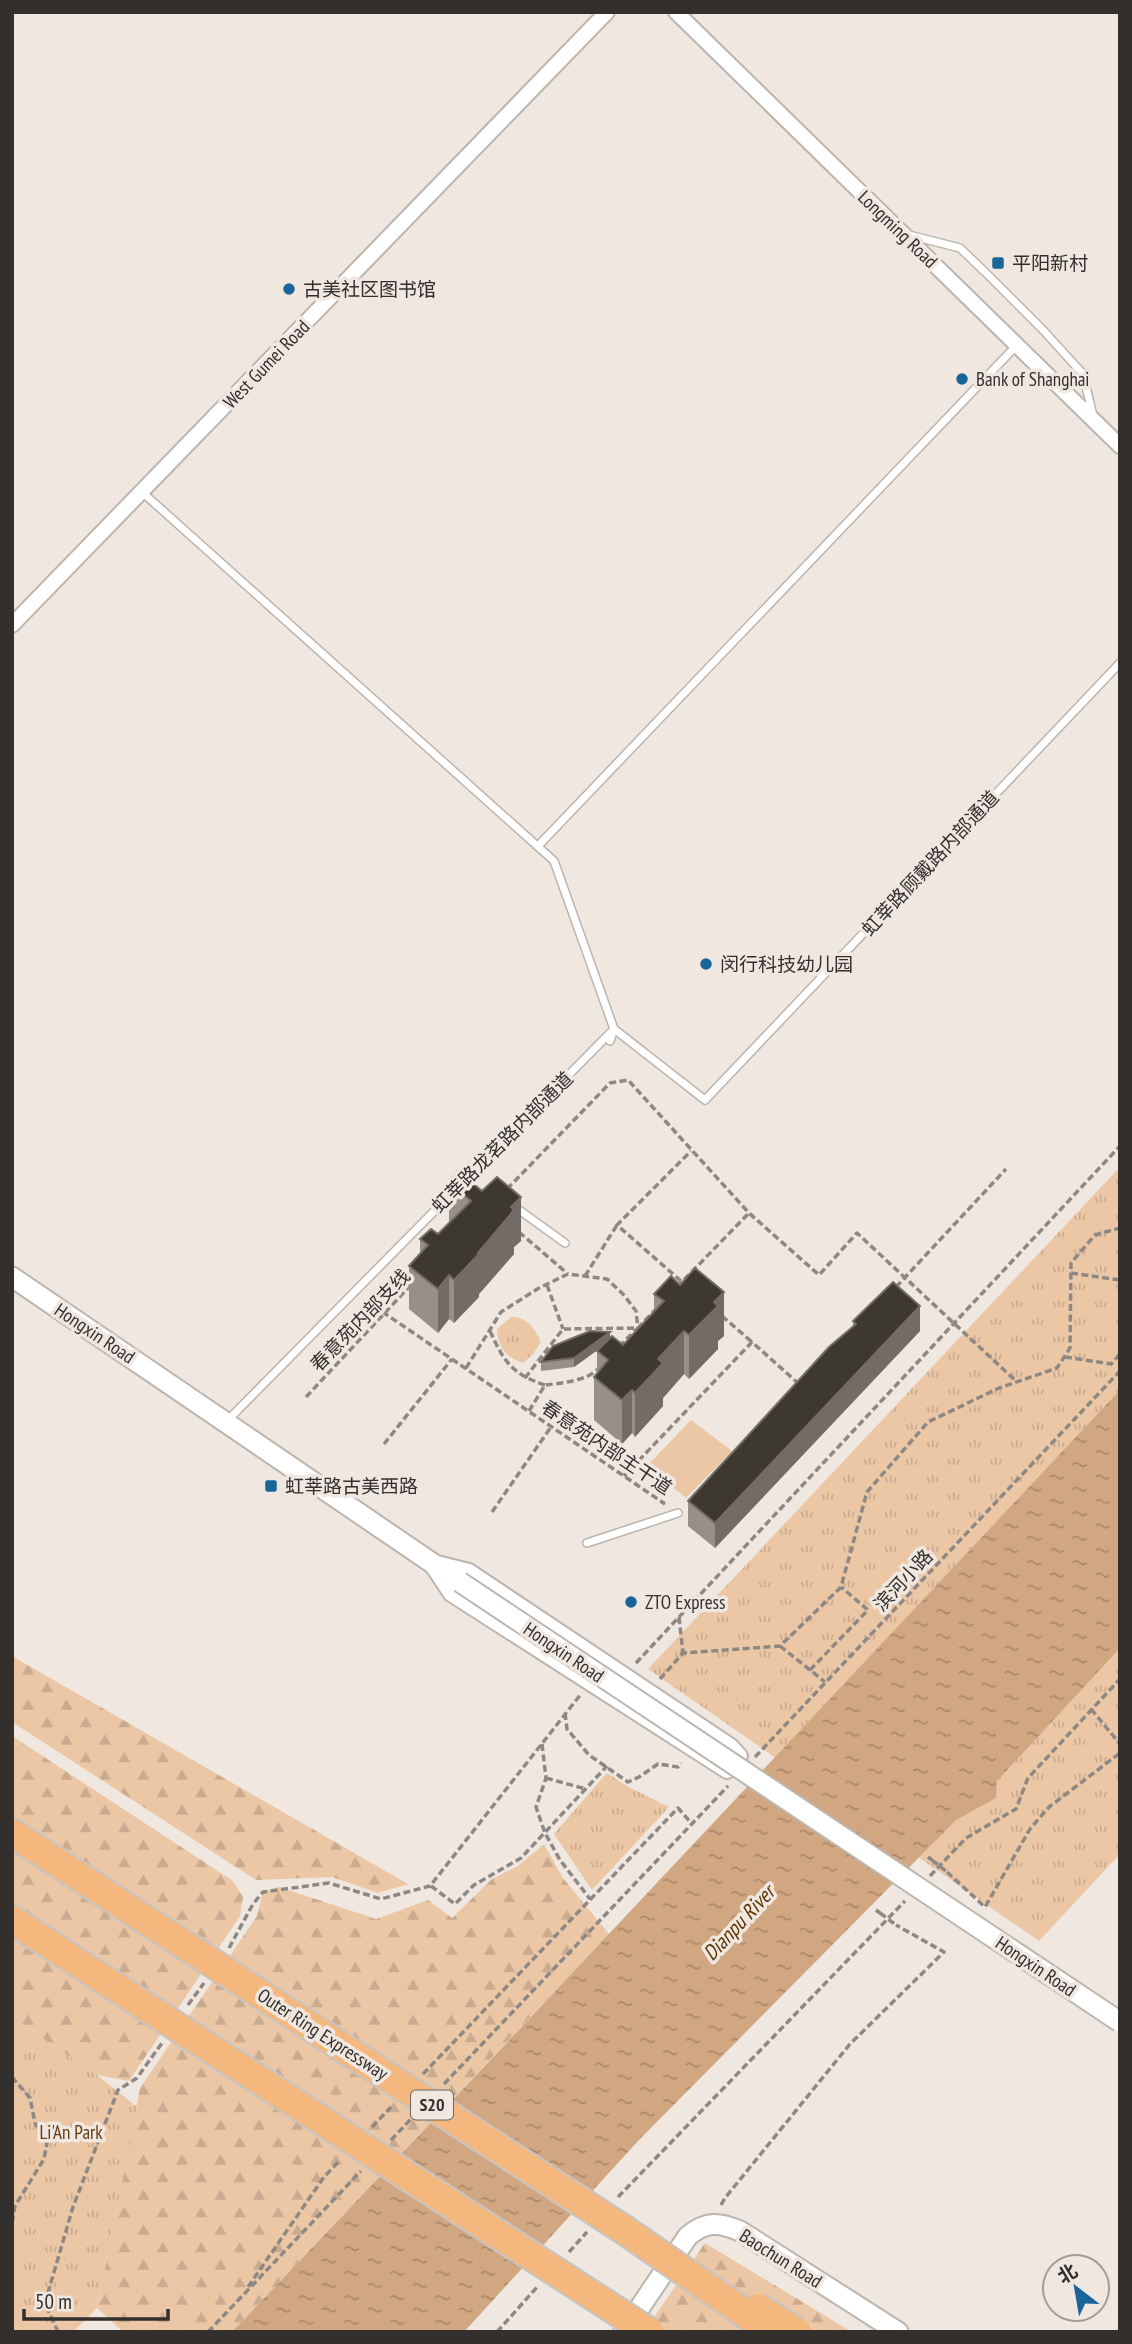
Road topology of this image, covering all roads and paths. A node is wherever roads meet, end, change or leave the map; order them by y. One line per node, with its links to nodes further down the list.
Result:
1 (607, 12): 7 (street, West Gumei Road)
2 (676, 12): 3 (street, Longming Road)
3 (902, 234): 4 (street, Longming Road); 5 (lane)
4 (1017, 345): 5 (street, Longming Road); 10 (lane)
5 (1094, 420): 6 (street, Longming Road)
6 (1120, 446)
7 (142, 492): 8 (street, West Gumei Road); 10 (lane)
8 (12, 625)
9 (1120, 663): 11 (lane, 虹莘路顾戴路内部通道)
10 (538, 846): 11 (lane)
11 (614, 1029): 12 (lane); 33 (lane, 虹莘路龙茗路内部通道)
12 (610, 1041)
13 (1120, 1146): 37 (path)
14 (691, 1152): 16 (path); 17 (path); 18 (path)
15 (1006, 1170): 26 (path)
16 (500, 1196): 21 (lane)
17 (749, 1213): 26 (path); 28 (path)
18 (617, 1225): 24 (path); 28 (path)
19 (1120, 1228): 22 (path)
20 (519, 1232): 23 (path)
21 (565, 1243)
22 (1071, 1273): 27 (path); 47 (path)
23 (568, 1274): 24 (path); 30 (path)
24 (585, 1276): 39 (path)
25 (12, 1277): 59 (street, Hongxin Road)
26 (905, 1278): 31 (path); 37 (path)
27 (1120, 1280)
28 (682, 1282): 32 (path)
29 (413, 1284): 35 (path, 春意苑内部支线)
30 (547, 1284): 40 (path); 41 (path)
31 (895, 1288)
32 (673, 1291)
33 (354, 1293): 35 (path, 春意苑内部主干道); 59 (lane, 虹莘路龙茗路内部通道)
34 (665, 1300): 39 (path)
35 (384, 1313): 48 (path, 春意苑内部主干道); 57 (path, 春意苑内部支线)
36 (722, 1316): 43 (path)
37 (954, 1323): 54 (path); 68 (path)
38 (601, 1328): 39 (path); 40 (path); 42 (path)
39 (638, 1328): 44 (path)
40 (563, 1329): 46 (path)
41 (490, 1331): 51 (path); 53 (path)
42 (598, 1337)
43 (752, 1342): 56 (path); 62 (path)
44 (617, 1349)
45 (1120, 1354): 47 (path)
46 (541, 1357): 49 (path); 53 (path)
47 (1065, 1357): 54 (path)
48 (452, 1359): 51 (path, 春意苑内部主干道); 61 (path)
49 (553, 1359)
50 (602, 1365): 55 (path)
51 (466, 1368): 58 (path, 春意苑内部主干道)
52 (1120, 1371): 74 (path, 滨河小路)
53 (525, 1378): 55 (path)
54 (1017, 1382): 67 (path)
55 (545, 1385): 58 (path)
56 (801, 1386)
57 (306, 1397)
58 (529, 1411): 60 (path, 春意苑内部主干道)
59 (226, 1422): 66 (street, Hongxin Road)
60 (551, 1427): 62 (path, 春意苑内部主干道); 63 (path)
61 (384, 1444)
62 (624, 1476): 64 (path, 春意苑内部主干道)
63 (492, 1512)
64 (678, 1513): 65 (lane)
65 (587, 1543)
66 (429, 1561): 72 (street); 75 (street); 97 (street, Hongxin Road, bridge)
67 (841, 1587): 69 (path); 71 (path)
68 (679, 1617): 70 (path); 72 (path)
69 (780, 1646): 70 (path); 71 (path)
70 (683, 1653): 75 (path)
71 (810, 1670): 74 (path)
72 (625, 1675): 75 (street)
73 (1120, 1679): 76 (path)
74 (825, 1683): 81 (path, 滨河小路)
75 (649, 1691)
76 (1091, 1709): 79 (path); 91 (path)
77 (565, 1713): 82 (path)
78 (542, 1743): 84 (path)
79 (1120, 1744)
80 (1120, 1754): 90 (path, bridge)
81 (752, 1760)
82 (607, 1766): 83 (path); 86 (path)
83 (678, 1767)
84 (545, 1778): 86 (path); 89 (path)
85 (734, 1780): 87 (path)
86 (586, 1789): 89 (path)
87 (692, 1824): 93 (path); 100 (path)
88 (12, 1833): 111 (highway, Outer Ring Expressway / S20, bridge)
89 (545, 1833): 92 (path); 93 (path)
90 (930, 1859)
91 (929, 1877)
92 (430, 1886)
93 (590, 1899): 99 (path)
94 (906, 1900): 107 (path)
95 (878, 1911): 109 (path, bridge)
96 (12, 1920): 114 (highway, bridge)
97 (1120, 2022)
98 (12, 2077): 108 (path)
99 (419, 2078)
100 (442, 2087)
101 (400, 2098): 103 (path)
102 (413, 2117): 104 (path)
103 (372, 2128)
104 (384, 2147)
105 (343, 2158): 115 (path)
106 (365, 2167): 115 (path)
107 (619, 2197)
108 (12, 2223)
109 (712, 2223): 118 (street); 123 (street, Baochun Road)
110 (590, 2228): 112 (path)
111 (623, 2229): 121 (highway, Outer Ring Expressway / S20, bridge); 122 (highway, bridge)
112 (562, 2259)
113 (544, 2280): 117 (path)
114 (580, 2288): 119 (highway, bridge); 120 (highway, bridge)
115 (240, 2299): 116 (path)
116 (208, 2332)
117 (496, 2332)
118 (623, 2332)
119 (636, 2332)
120 (649, 2332)
121 (772, 2332)
122 (797, 2332)
123 (898, 2332)

